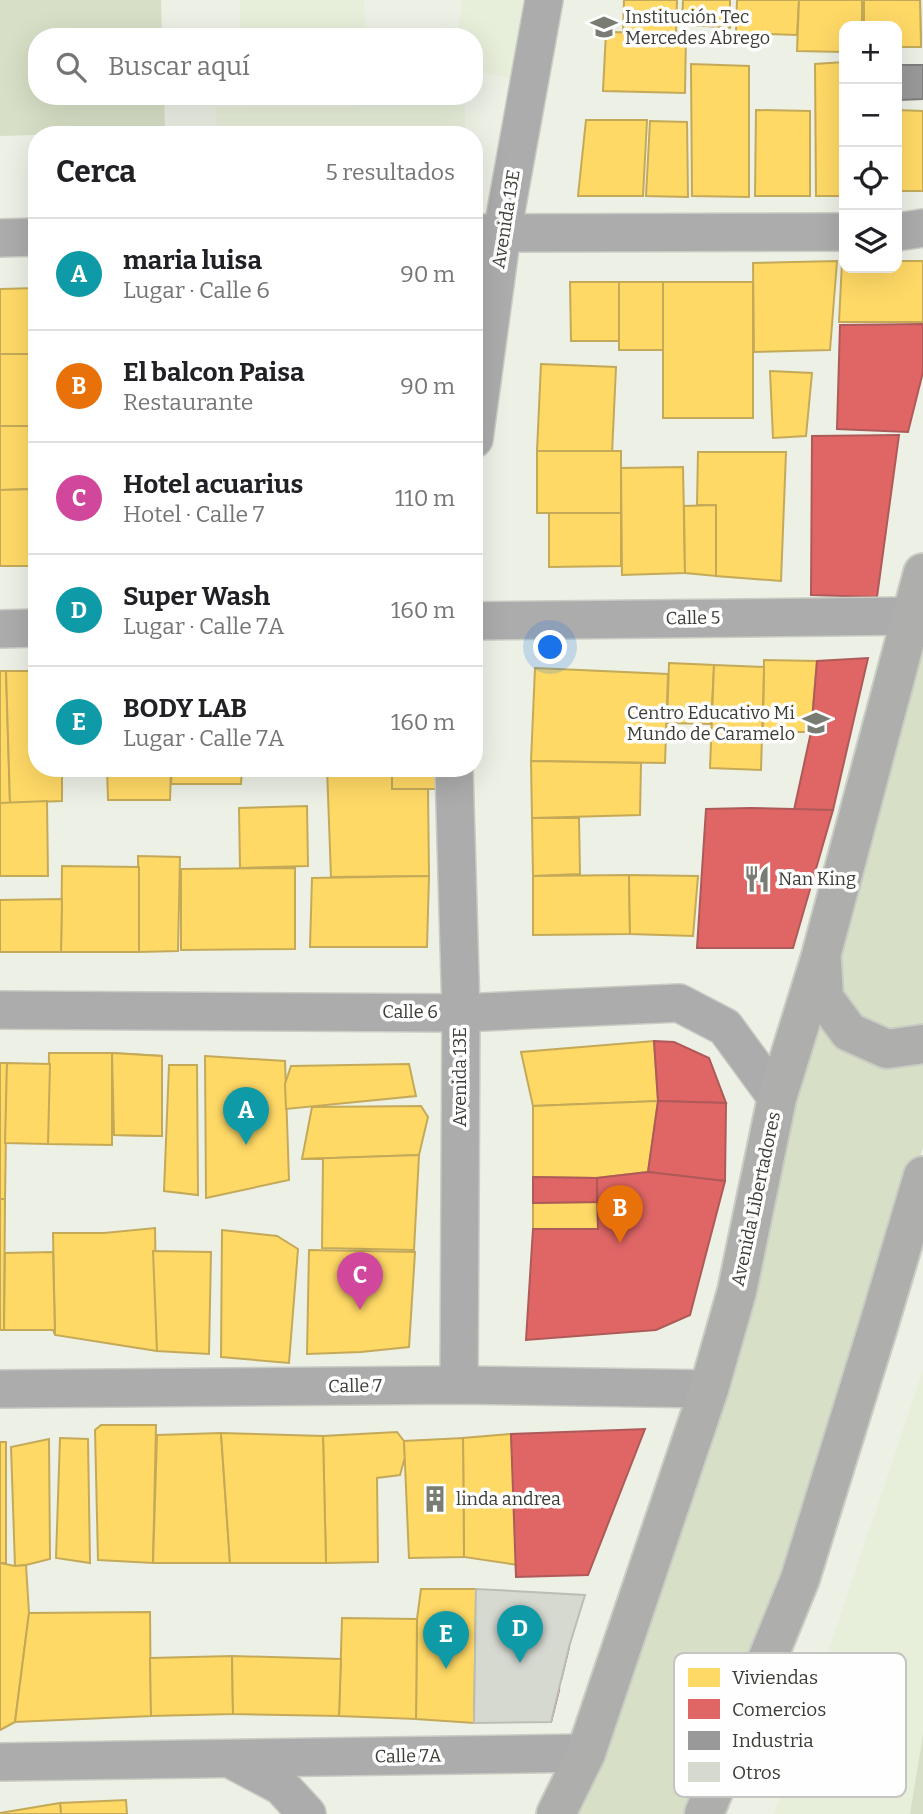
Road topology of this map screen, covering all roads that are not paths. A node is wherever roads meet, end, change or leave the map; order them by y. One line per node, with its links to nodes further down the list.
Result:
1 (544, 0): 5 (street, Avenida 13E)
2 (923, 228): 3 (street)
3 (902, 231)
4 (839, 232): 5 (street)
5 (488, 233): 8 (street, Avenida 13E)
6 (28, 237): 7 (street)
7 (0, 238)
8 (483, 307)
9 (923, 573): 10 (main road, Avenida Libertadores)
10 (911, 616): 11 (street, Calle 5); 15 (main road, Avenida Libertadores)
11 (483, 621)
12 (28, 628): 13 (street)
13 (0, 629)
14 (454, 777): 17 (street, Avenida 13E)
15 (821, 956): 18 (main road); 19 (main road, Avenida Libertadores)
16 (0, 1010): 17 (street, Calle 6)
17 (461, 1013): 19 (street, Calle 6); 21 (street, Avenida 13E)
18 (923, 1044)
19 (777, 1098): 23 (main road, Avenida Libertadores)
20 (923, 1176): 24 (main road)
21 (459, 1385): 22 (street, Calle 7); 23 (street, Calle 7)
22 (0, 1389)
23 (709, 1389): 25 (main road, Avenida Libertadores)
24 (770, 1653)
25 (586, 1753): 26 (street, Calle 7A); 30 (main road, Avenida Libertadores)
26 (230, 1759): 27 (street, Calle 7A); 29 (street, Calle 7A)
27 (0, 1762)
28 (711, 1797): 31 (main road)
29 (307, 1814)
30 (556, 1814)
31 (704, 1814)

